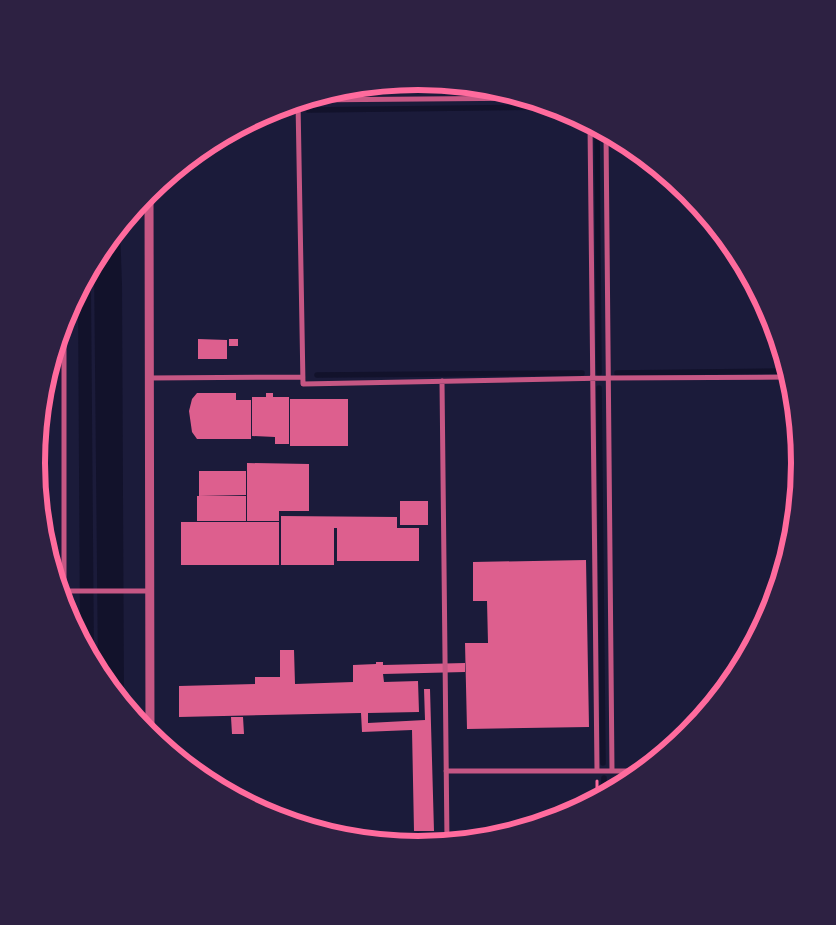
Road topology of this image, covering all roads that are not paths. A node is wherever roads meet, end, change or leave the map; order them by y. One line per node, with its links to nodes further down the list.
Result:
1 (497, 98): 2 (street)
2 (332, 100)
3 (298, 109): 8 (street)
4 (590, 132): 12 (street)
5 (606, 140): 11 (street)
6 (149, 205): 10 (street)
7 (64, 347): 14 (street)
8 (303, 377): 10 (street); 13 (street)
9 (781, 377): 11 (street)
10 (149, 378): 16 (street)
11 (608, 378): 12 (street); 20 (street)
12 (592, 379): 13 (street); 19 (street)
13 (442, 381): 18 (street)
14 (62, 573)
15 (68, 590): 16 (street)
16 (150, 591): 17 (street)
17 (150, 722)
18 (446, 771): 19 (street); 22 (street)
19 (597, 771): 20 (street)
20 (612, 771): 21 (street)
21 (628, 771)
22 (447, 834)

